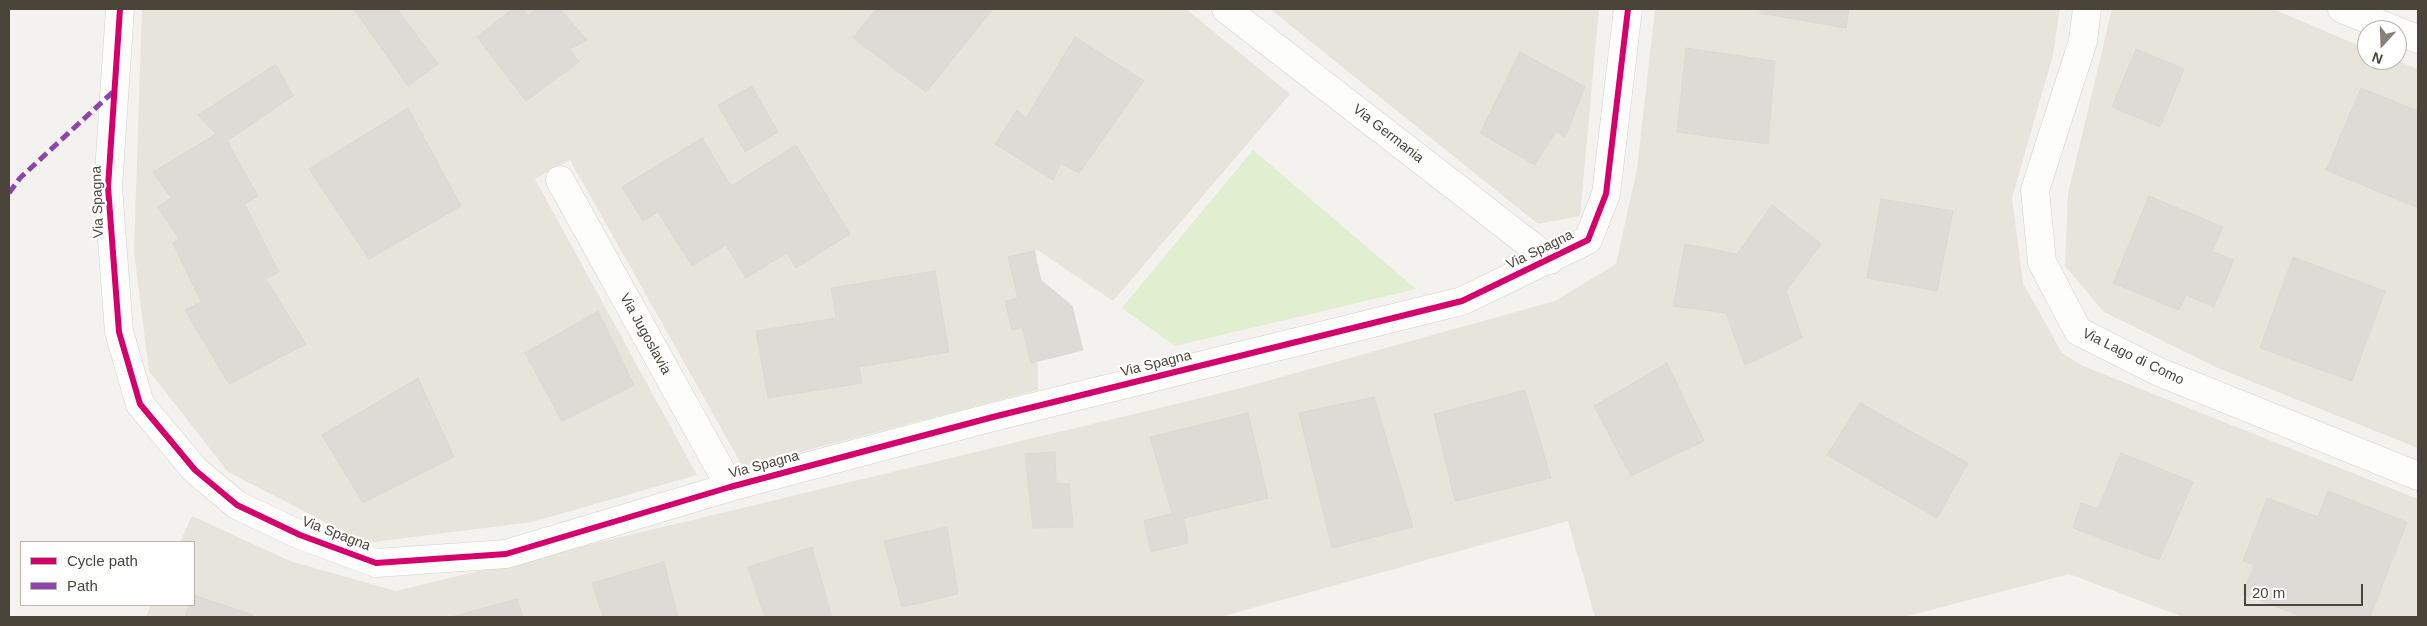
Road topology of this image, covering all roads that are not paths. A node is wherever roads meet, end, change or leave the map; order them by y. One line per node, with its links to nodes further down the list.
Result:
1 (120, 9): 10 (street, Via Spagna)
2 (1226, 9): 8 (street, Via Germania)
3 (1628, 9): 8 (street, Via Spagna)
4 (2086, 9): 9 (street, Via Lago di Como)
5 (2342, 9): 6 (street)
6 (2370, 20)
7 (560, 180): 10 (street, Via Jugoslavia)
8 (1550, 260): 10 (street, Via Spagna)
9 (2418, 476)
10 (730, 487)

